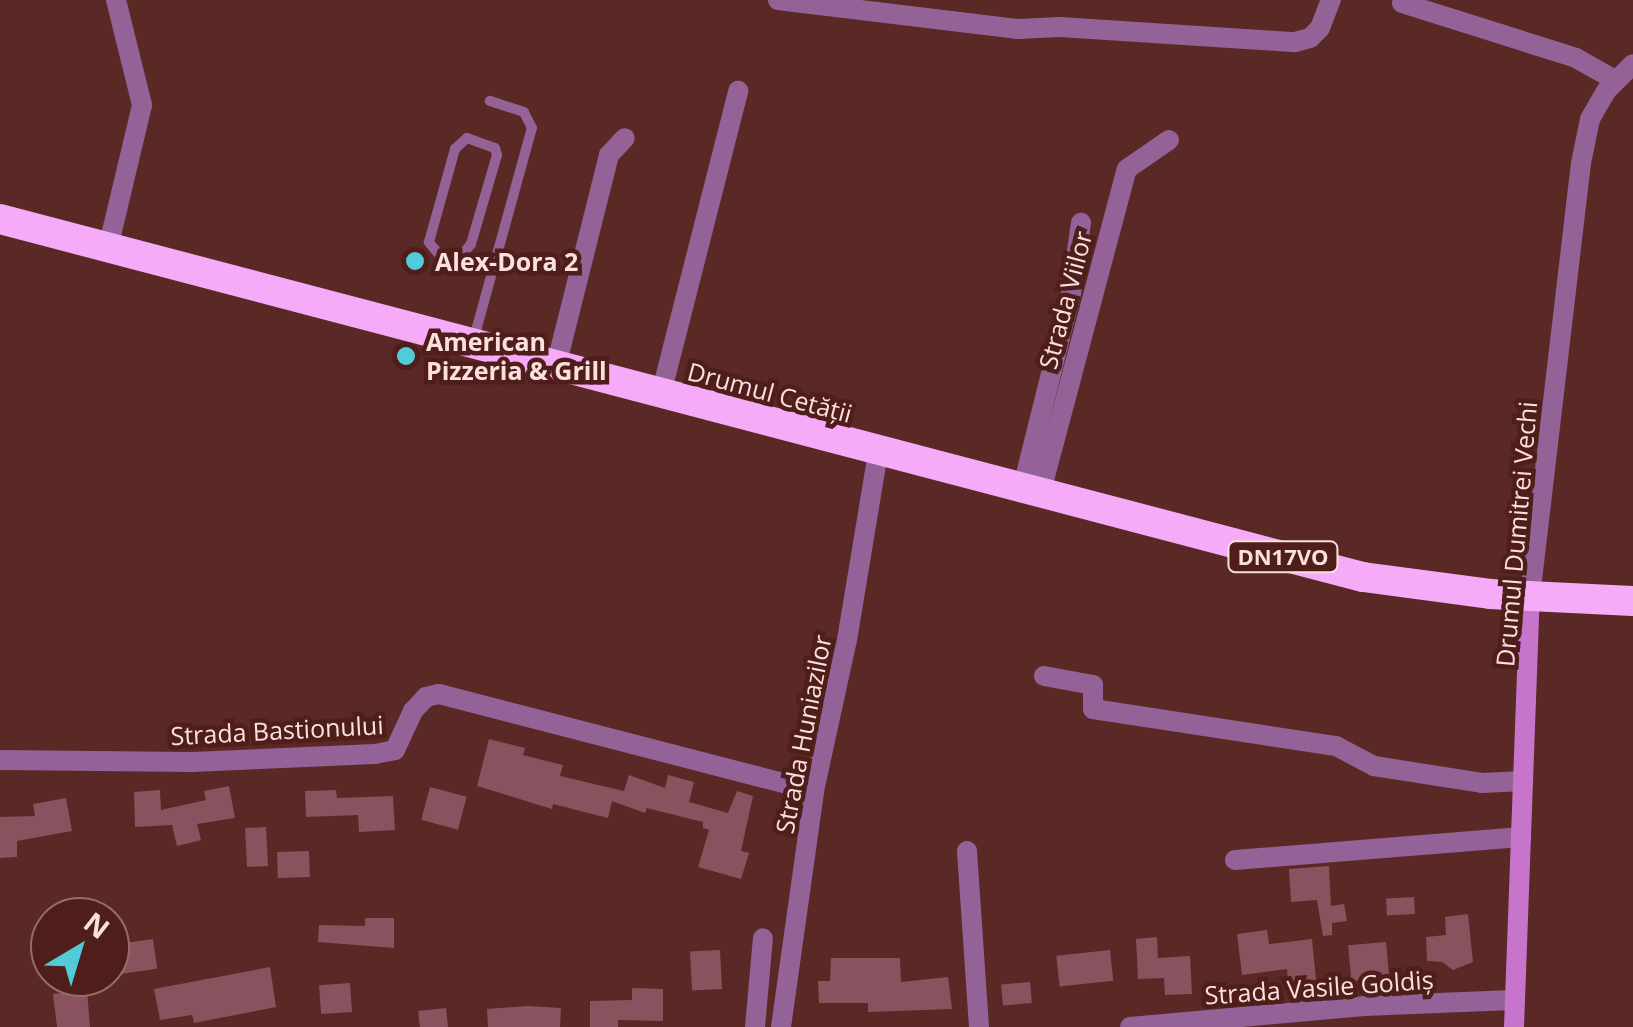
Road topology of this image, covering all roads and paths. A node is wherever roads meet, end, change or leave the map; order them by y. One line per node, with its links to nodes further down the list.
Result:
1 (116, 0): 13 (street)
2 (778, 0): 3 (street)
3 (1331, 0)
4 (1402, 2): 6 (street)
5 (1633, 64): 6 (street, Drumul Dumitrei Vechi)
6 (1615, 80): 20 (street, Drumul Dumitrei Vechi)
7 (738, 91): 17 (street)
8 (490, 101): 15 (lane)
9 (626, 138): 16 (street)
10 (1169, 140): 19 (street, Strada Viilor)
11 (0, 219): 13 (highway, Drumul Cetății / DN17VO)
12 (1081, 222): 19 (street)
13 (108, 248): 15 (highway, Drumul Cetății / DN17VO)
14 (444, 262): 14 (lane)
15 (473, 344): 16 (highway, Drumul Cetății / DN17VO)
16 (556, 366): 17 (highway, Drumul Cetății / DN17VO)
17 (661, 394): 18 (highway, Drumul Cetății / DN17VO)
18 (878, 452): 19 (highway, Drumul Cetății / DN17VO); 25 (street, Strada Huniazilor)
19 (1031, 492): 20 (highway, Drumul Cetății / DN17VO)
20 (1530, 597): 21 (highway, DN17VO); 24 (street, Drumul Dumitrei Vechi)
21 (1633, 601)
22 (1044, 676): 24 (street)
23 (0, 760): 25 (street, Strada Bastionului)
24 (1523, 781): 26 (street, Drumul Dumitrei Vechi)
25 (814, 791): 32 (street, Strada Huniazilor)
26 (1521, 837): 28 (street); 30 (street, Drumul Dumitrei Vechi)
27 (967, 852): 33 (street)
28 (1235, 860)
29 (763, 938): 31 (street)
30 (1513, 1000): 34 (street, Strada Vasile Goldiș); 35 (street, Drumul Dumitrei Vechi)
31 (755, 1027)
32 (781, 1027)
33 (980, 1027)
34 (1130, 1027)
35 (1514, 1027)

